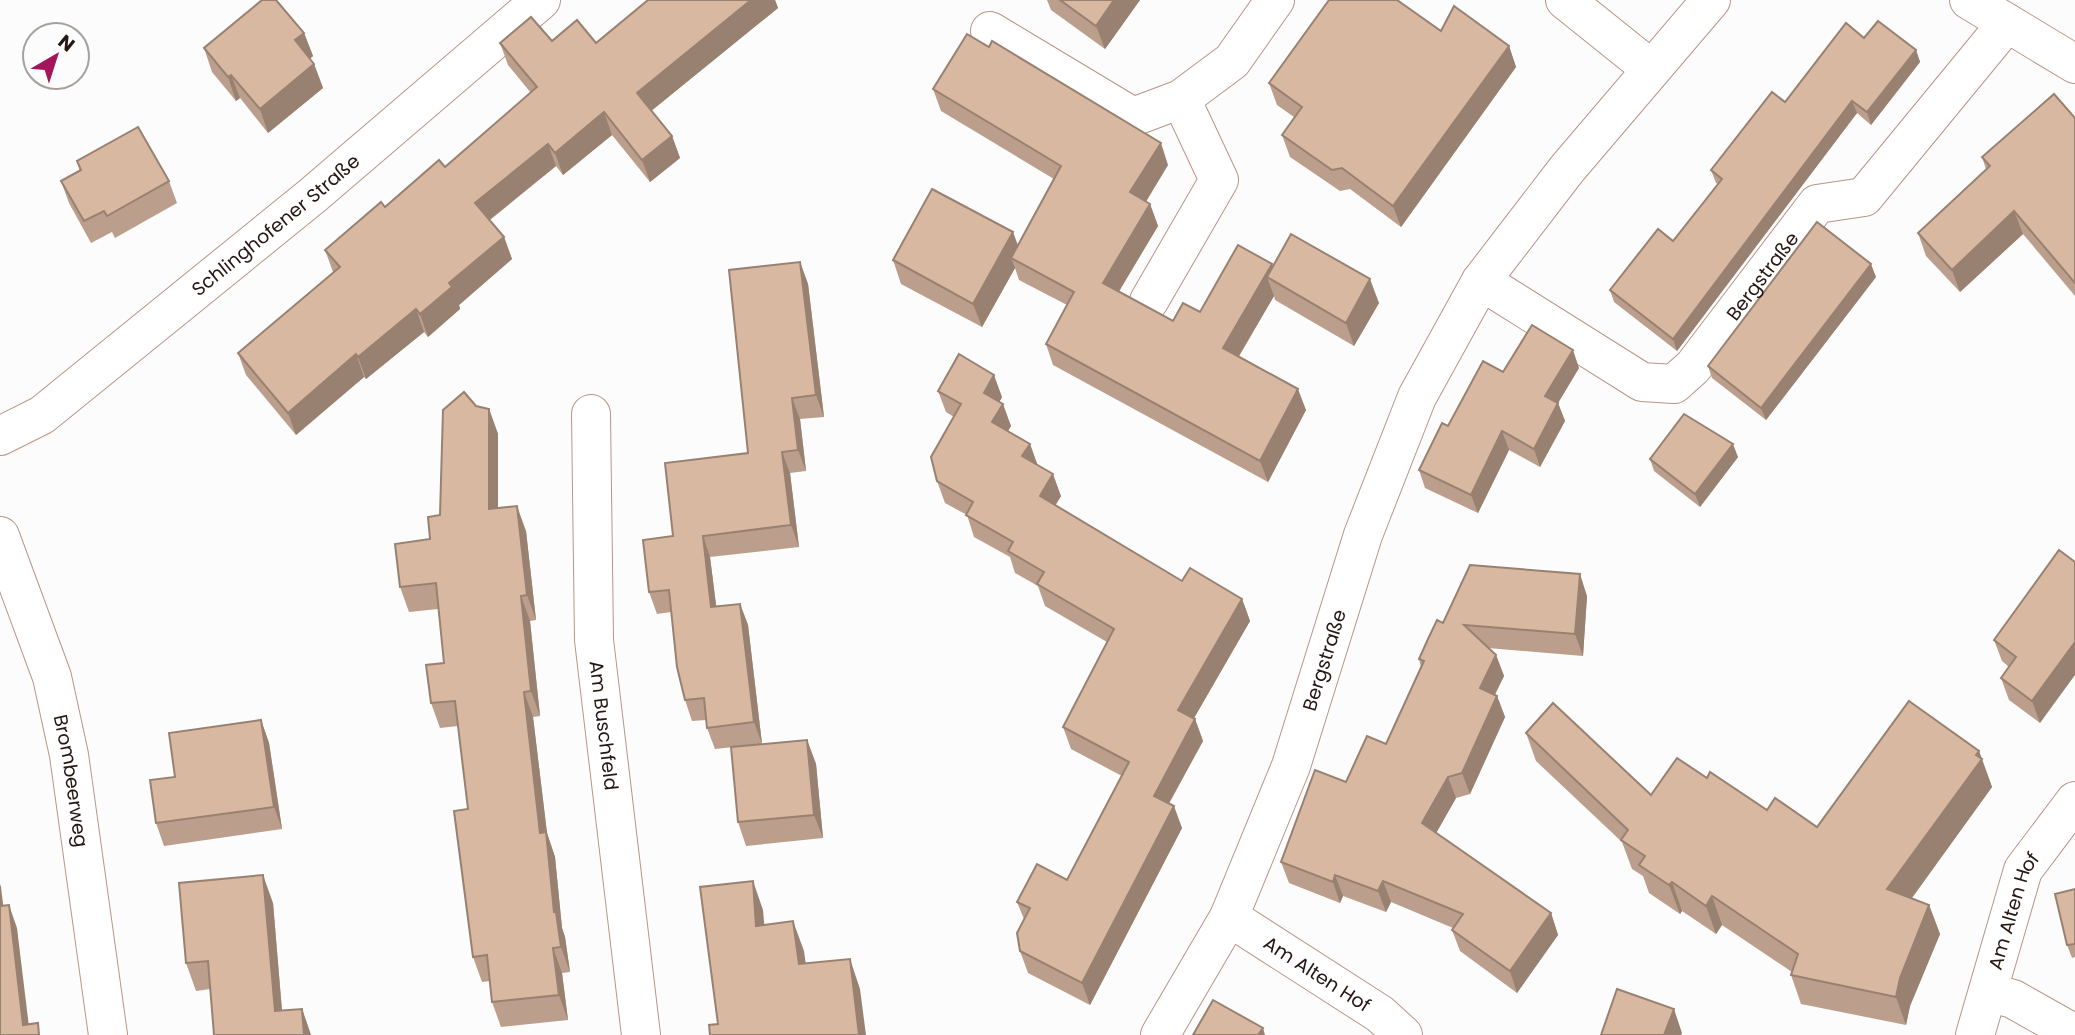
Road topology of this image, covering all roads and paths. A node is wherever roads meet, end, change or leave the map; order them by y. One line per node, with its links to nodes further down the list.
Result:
1 (541, 0): 14 (street, Schlinghofener Straße)
2 (1275, 0): 10 (street)
3 (1565, 0): 9 (street)
4 (1710, 0): 9 (street, Bergstraße)
5 (1969, 0): 6 (street)
6 (2007, 23): 8 (street); 11 (street, Bergstraße)
7 (990, 31): 10 (street)
8 (2075, 64)
9 (1651, 69): 11 (street, Bergstraße)
10 (1181, 99): 12 (street)
11 (1482, 281): 17 (street, Bergstraße)
12 (1149, 301)
13 (591, 414): 21 (street, Am Buschfeld)
14 (0, 436)
15 (0, 536): 20 (street, Brombeerweg)
16 (2075, 801): 18 (street, Am Alten Hof)
17 (1229, 917): 22 (street, Bergstraße); 23 (street, Am Alten Hof)
18 (1988, 992): 19 (street); 24 (street, Am Alten Hof)
19 (2075, 1034)
20 (107, 1035)
21 (641, 1035)
22 (1160, 1035)
23 (1403, 1035)
24 (1975, 1035)

